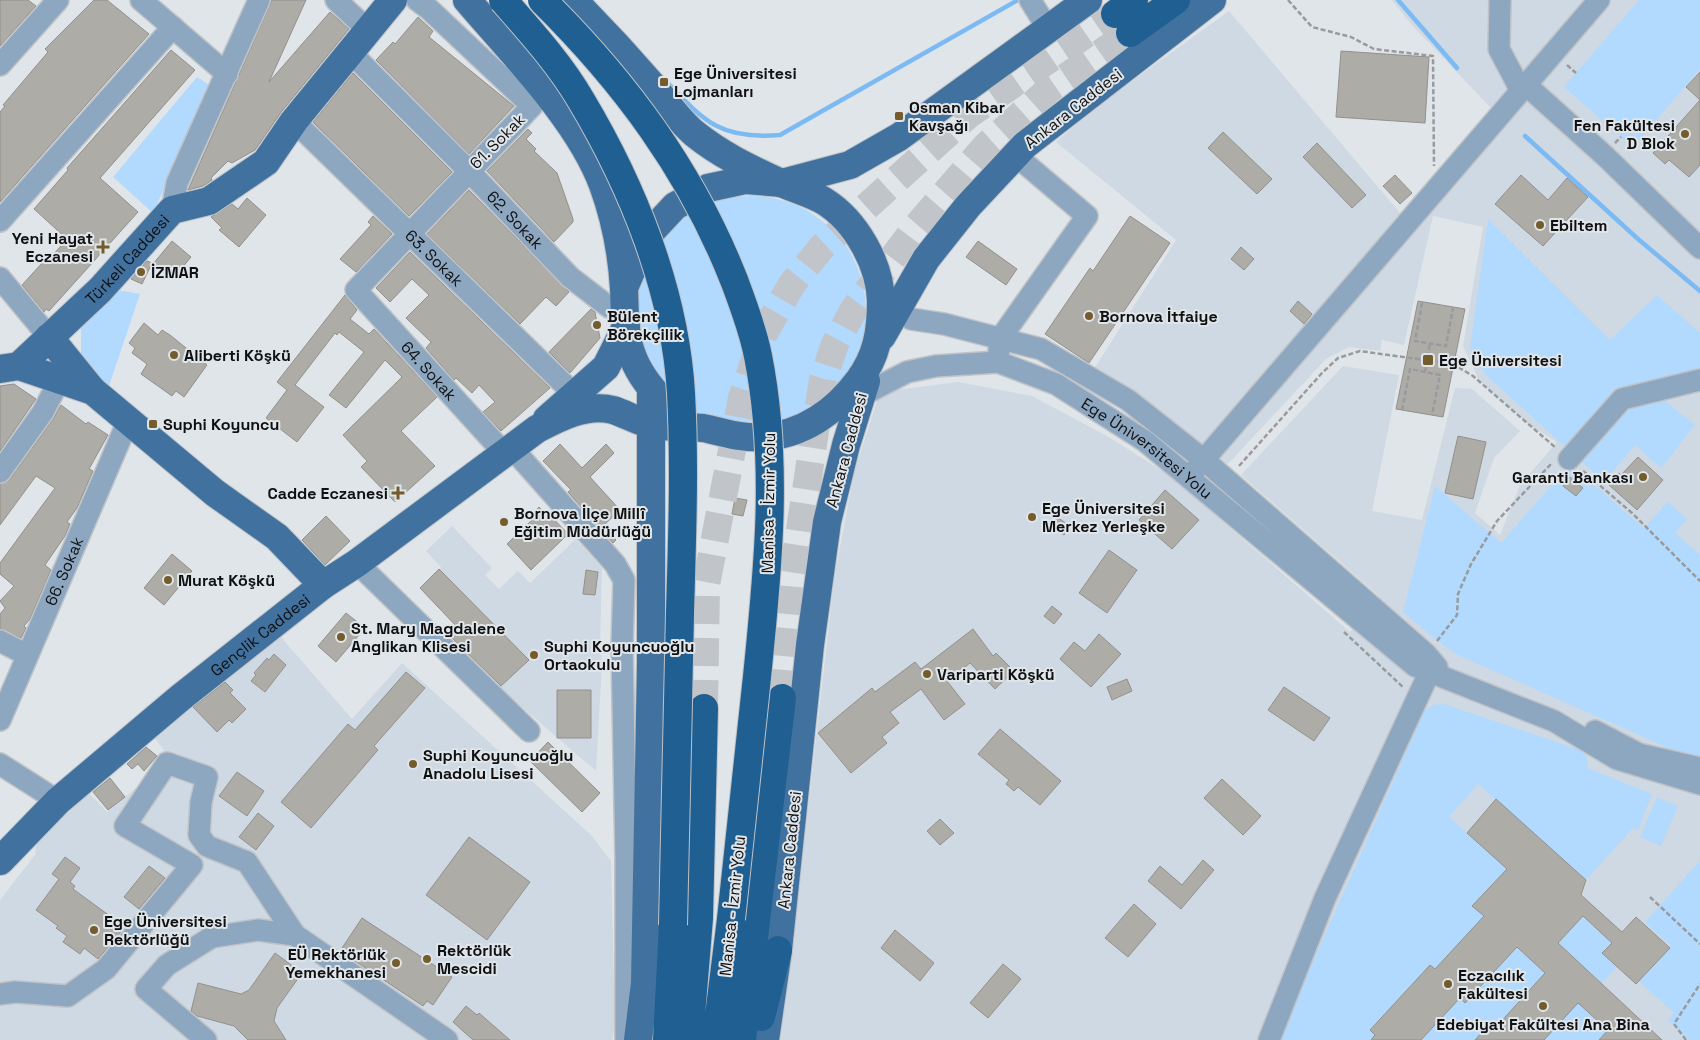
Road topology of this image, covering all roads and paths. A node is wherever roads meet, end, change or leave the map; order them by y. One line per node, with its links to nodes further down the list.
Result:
1 (58, 0): 23 (street)
2 (141, 0): 19 (street)
3 (259, 0): 24 (street, Türkeli Caddesi)
4 (336, 0): 21 (street)
5 (393, 0): 21 (main road)
6 (417, 0): 28 (street, 61. Sokak)
7 (467, 0): 39 (main road)
8 (503, 0): 94 (highway, bridge)
9 (542, 0): 96 (highway, Manisa - İzmir Yolu, bridge)
10 (573, 0): 30 (main road)
11 (1030, 0): 20 (street)
12 (1088, 0): 20 (main road)
13 (1176, 0): 18 (highway)
14 (1212, 0): 27 (main road, Ankara Caddesi)
15 (1288, 0): 29 (path)
16 (1500, 0): 25 (street)
17 (1599, 0): 25 (street)
18 (1126, 16)
19 (173, 27): 24 (street); 32 (street)
20 (1048, 29): 30 (main road)
21 (369, 31): 22 (main road)
22 (351, 53): 26 (main road); 28 (street, 62. Sokak)
23 (0, 65)
24 (227, 74): 31 (street, Türkeli Caddesi)
25 (1523, 87): 29 (street); 34 (street)
26 (294, 122): 31 (main road); 33 (street, 63. Sokak)
27 (1015, 155): 37 (main road, Ankara Caddesi); 42 (street)
28 (468, 170): 33 (street, 61. Sokak); 39 (street, 62. Sokak)
29 (1445, 178): 64 (street)
30 (782, 183): 37 (main road); 39 (main road, Gençlik Caddesi)
31 (172, 210): 41 (main road, Türkeli Caddesi)
32 (0, 221)
33 (410, 233): 36 (street, 61. Sokak); 53 (street, 63. Sokak)
34 (1700, 248)
35 (0, 278): 41 (street)
36 (356, 290): 62 (street, 64. Sokak)
37 (889, 301): 42 (street, Ege Üniversitesi Yolu); 44 (main road, Ankara Caddesi)
38 (1422, 303): 43 (path)
39 (625, 308): 51 (main road); 53 (main road, Gençlik Caddesi)
40 (1453, 308): 43 (path)
41 (49, 337): 47 (main road, Türkeli Caddesi); 52 (main road)
42 (1000, 339): 46 (street); 64 (street, Ege Üniversitesi Yolu)
43 (1430, 343): 45 (path)
44 (878, 344): 54 (main road, Ankara Caddesi); 57 (main road)
45 (1426, 359): 48 (path); 63 (path); 67 (path)
46 (998, 362): 54 (street, Ege Üniversitesi Yolu); 66 (street, Ege Üniversitesi Yolu)
47 (10, 367): 49 (main road)
48 (1425, 372): 55 (path); 56 (path)
49 (60, 379): 52 (main road); 65 (street)
50 (1700, 380): 63 (street)
51 (651, 389): 59 (main road); 60 (main road)
52 (92, 391): 58 (main road)
53 (574, 394): 61 (main road, Gençlik Caddesi)
54 (860, 396): 57 (street, Ege Üniversitesi Yolu); 86 (main road, Ankara Caddesi)
55 (1402, 410)
56 (1432, 415)
57 (822, 417): 60 (main road)
58 (128, 421): 70 (main road); 72 (street, 66. Sokak)
59 (652, 425): 60 (main road, Gençlik Caddesi); 61 (main road, Gençlik Caddesi); 93 (main road)
60 (702, 428)
61 (537, 429): 62 (main road, Gençlik Caddesi)
62 (507, 450): 68 (main road, Gençlik Caddesi); 92 (street, 64. Sokak)
63 (1565, 456): 69 (path); 73 (path)
64 (1204, 460): 66 (street); 67 (street, Ege Üniversitesi Yolu)
65 (0, 472)
66 (1188, 477): 73 (street, Ege Üniversitesi Yolu)
67 (1226, 480): 73 (street, Ege Üniversitesi Yolu)
68 (357, 563): 70 (main road, Gençlik Caddesi); 77 (street)
69 (1700, 581)
70 (315, 591): 81 (main road, Gençlik Caddesi)
71 (0, 641): 72 (street)
72 (27, 655): 76 (street, 66. Sokak)
73 (1430, 664): 79 (street); 80 (street); 100 (street)
74 (782, 698): 97 (highway, Ankara Caddesi)
75 (704, 708): 95 (highway)
76 (0, 720)
77 (529, 731)
78 (0, 764): 81 (street)
79 (1700, 768)
80 (1700, 784)
81 (58, 801): 82 (main road, Gençlik Caddesi)
82 (0, 861)
83 (1650, 897): 85 (path)
84 (295, 935): 88 (street); 90 (street); 91 (street)
85 (1700, 944)
86 (778, 950): 98 (highway); 99 (main road, Ankara Caddesi)
87 (1700, 984): 89 (path)
88 (0, 994)
89 (1682, 1037): 101 (path); 102 (path)
90 (206, 1040)
91 (447, 1040)
92 (626, 1040)
93 (638, 1040)
94 (667, 1040)
95 (689, 1040)
96 (716, 1040)
97 (742, 1040)
98 (755, 1040)
99 (765, 1040)
100 (1269, 1040)
101 (1679, 1040)
102 (1686, 1040)

